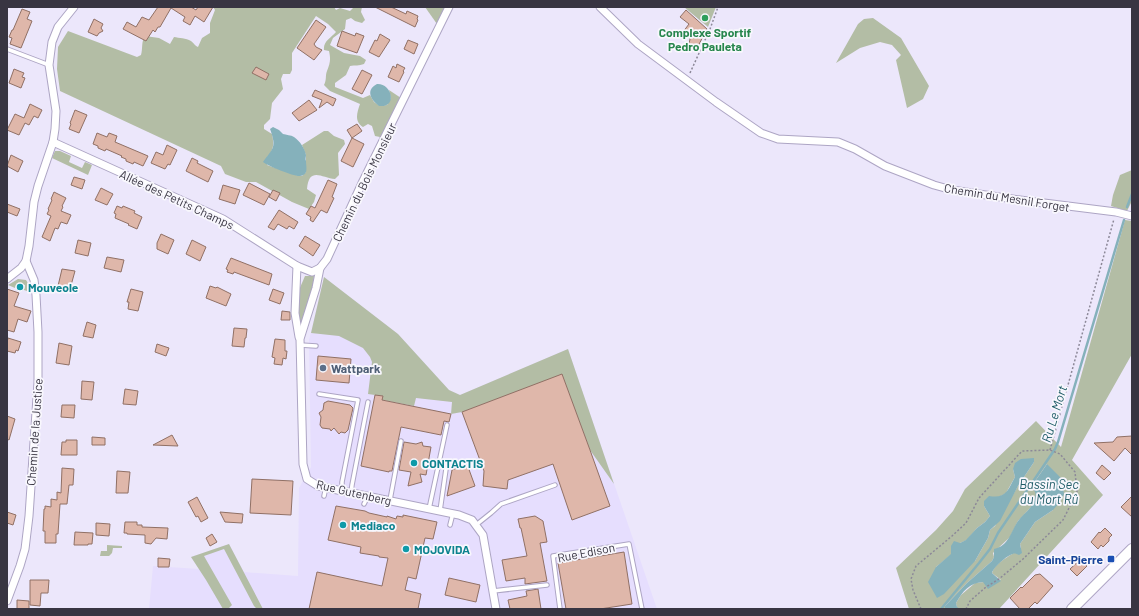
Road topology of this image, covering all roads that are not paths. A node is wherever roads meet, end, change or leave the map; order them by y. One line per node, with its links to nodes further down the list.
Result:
1 (74, 7): 5 (street)
2 (450, 7): 10 (street, Chemin du Bois Monsieur)
3 (600, 7): 7 (street, Chemin du Mesnil Forget)
4 (7, 49): 5 (lane)
5 (49, 65): 6 (street)
6 (53, 142): 8 (street); 9 (street, Allée des Petits Champs)
7 (1132, 216)
8 (26, 261): 11 (street); 35 (street, Chemin de la Justice)
9 (297, 266): 10 (street); 12 (street)
10 (320, 268): 12 (street, Rue Gutenberg)
11 (7, 279)
12 (300, 342): 13 (lane); 20 (street, Rue Gutenberg)
13 (316, 346)
14 (319, 394): 21 (lane)
15 (368, 402): 22 (lane)
16 (447, 425): 27 (lane)
17 (401, 441): 25 (lane)
18 (446, 469): 28 (lane)
19 (555, 485): 31 (lane)
20 (326, 487): 21 (street, Rue Gutenberg); 23 (lane)
21 (342, 491): 22 (street, Rue Gutenberg)
22 (351, 492): 24 (street, Rue Gutenberg)
23 (324, 496)
24 (368, 496): 25 (street, Rue Gutenberg); 26 (lane)
25 (390, 500): 27 (street, Rue Gutenberg)
26 (364, 504)
27 (429, 509): 28 (street, Rue Gutenberg)
28 (440, 511): 29 (street, Rue Gutenberg)
29 (453, 513): 30 (lane); 31 (street, Rue Gutenberg)
30 (450, 525)
31 (476, 525): 34 (street)
32 (1132, 549): 39 (main road)
33 (547, 585): 34 (lane)
34 (493, 591): 36 (street)
35 (7, 600)
36 (496, 609)
37 (560, 609): 38 (lane, Rue Edison)
38 (642, 609)
39 (1072, 609)

